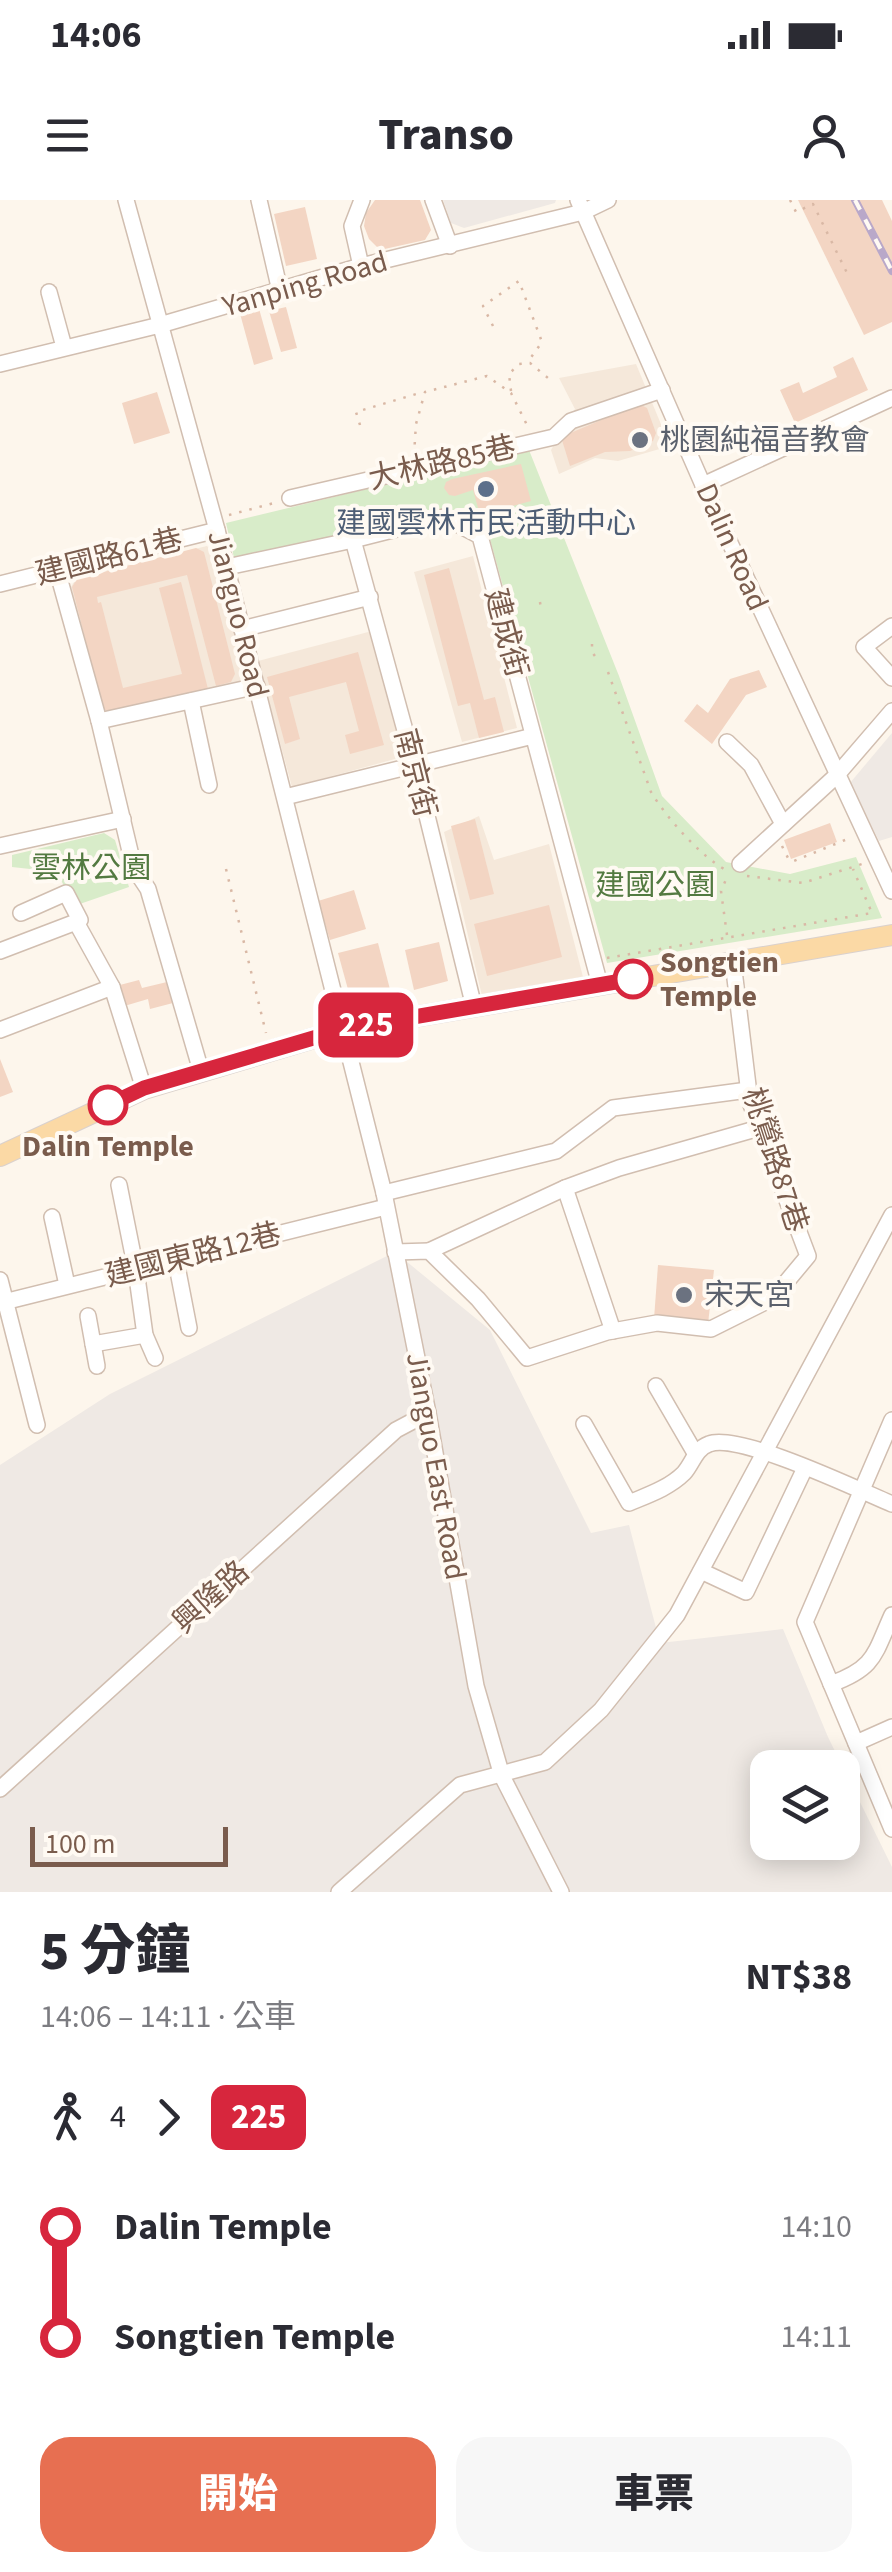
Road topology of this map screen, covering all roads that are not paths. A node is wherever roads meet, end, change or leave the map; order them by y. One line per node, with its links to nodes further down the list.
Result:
1 (126, 200): 11 (street, Jianguo Road)
2 (259, 200): 9 (street)
3 (362, 200): 8 (street)
4 (433, 200): 7 (street)
5 (608, 200): 6 (street, Yanping Road)
6 (581, 206): 7 (street, Yanping Road); 14 (street, Dalin Road)
7 (450, 246): 8 (street, Yanping Road)
8 (362, 266): 9 (street, Yanping Road)
9 (280, 291): 11 (street, Yanping Road)
10 (49, 292): 12 (street)
11 (160, 325): 12 (street, Yanping Road); 18 (street, Jianguo Road)
12 (64, 347): 13 (street, Yanping Road)
13 (0, 364)
14 (662, 390): 16 (street, Dalin Road); 17 (street, 大林路85巷)
15 (892, 398): 16 (street)
16 (704, 485): 34 (street, Dalin Road)
17 (290, 498)
18 (216, 524): 20 (street, Jianguo Road); 21 (street, 建國路61巷)
19 (353, 540): 20 (street, 建成街); 23 (street, 南京街); 31 (street, 建成街)
20 (227, 567): 25 (street, Jianguo Road)
21 (56, 570): 22 (street, 建國路61巷); 30 (street)
22 (0, 584)
23 (370, 597): 25 (street); 33 (street, 南京街)
24 (892, 626): 26 (street)
25 (242, 629): 27 (street, Jianguo Road)
26 (892, 678)
27 (257, 686): 28 (street); 36 (street, Jianguo Road)
28 (191, 701): 30 (street); 35 (street)
29 (892, 711): 34 (street)
30 (99, 721): 37 (street)
31 (533, 736): 33 (street); 47 (street, 建成街)
32 (727, 742): 38 (street)
33 (415, 767): 36 (street); 49 (street, 南京街)
34 (836, 776): 38 (street); 41 (street, Dalin Road)
35 (209, 785)
36 (285, 797): 50 (street, Jianguo Road)
37 (122, 819): 39 (street); 52 (street)
38 (774, 833): 40 (street)
39 (0, 846)
40 (736, 868)
41 (892, 891)
42 (22, 912): 43 (street)
43 (76, 922): 45 (street); 48 (street)
44 (892, 935): 46 (main road)
45 (0, 951)
46 (733, 962): 47 (main road); 54 (street, 桃鶯路87巷)
47 (600, 985): 49 (main road)
48 (112, 987): 51 (street); 53 (street)
49 (474, 1007): 50 (main road)
50 (344, 1029): 52 (main road); 59 (street, Jianguo East Road)
51 (0, 1030)
52 (201, 1071): 53 (main road)
53 (144, 1088): 56 (main road)
54 (748, 1090): 55 (street, 桃鶯路87巷); 59 (street, 建國東路12巷)
55 (759, 1128): 58 (street); 71 (street, 桃鶯路87巷)
56 (0, 1156)
57 (118, 1184): 65 (street)
58 (566, 1188): 62 (street); 71 (street)
59 (385, 1200): 63 (street, Jianguo East Road); 64 (street, 建國東路12巷)
60 (892, 1215): 81 (street)
61 (52, 1217): 67 (street)
62 (429, 1250): 63 (street); 71 (street)
63 (395, 1252): 77 (street, Jianguo East Road)
64 (176, 1261): 65 (street, 建國東路12巷); 70 (street)
65 (136, 1270): 67 (street, 建國東路12巷); 72 (street)
66 (0, 1280): 68 (street)
67 (67, 1286): 68 (street, 建國東路12巷)
68 (3, 1302): 80 (street)
69 (88, 1316): 73 (street)
70 (190, 1328)
71 (614, 1331)
72 (145, 1336): 73 (street); 74 (street)
73 (93, 1344): 75 (street)
74 (156, 1358)
75 (97, 1366)
76 (656, 1386): 82 (street)
77 (428, 1413): 91 (street, Jianguo East Road); 92 (street, 興隆路)
78 (892, 1420): 84 (street)
79 (584, 1424): 82 (street)
80 (37, 1426)
81 (766, 1452): 82 (street); 83 (street); 86 (street)
82 (696, 1454)
83 (805, 1468): 84 (street); 86 (street)
84 (862, 1491): 85 (street); 88 (street)
85 (892, 1504)
86 (701, 1571): 91 (street)
87 (892, 1616): 88 (street)
88 (832, 1684): 90 (street)
89 (892, 1727): 90 (street)
90 (856, 1743): 93 (street)
91 (502, 1776): 95 (street); 96 (street, Jianguo East Road)
92 (0, 1789)
93 (888, 1805): 94 (street)
94 (892, 1830)
95 (339, 1892)
96 (561, 1892)

